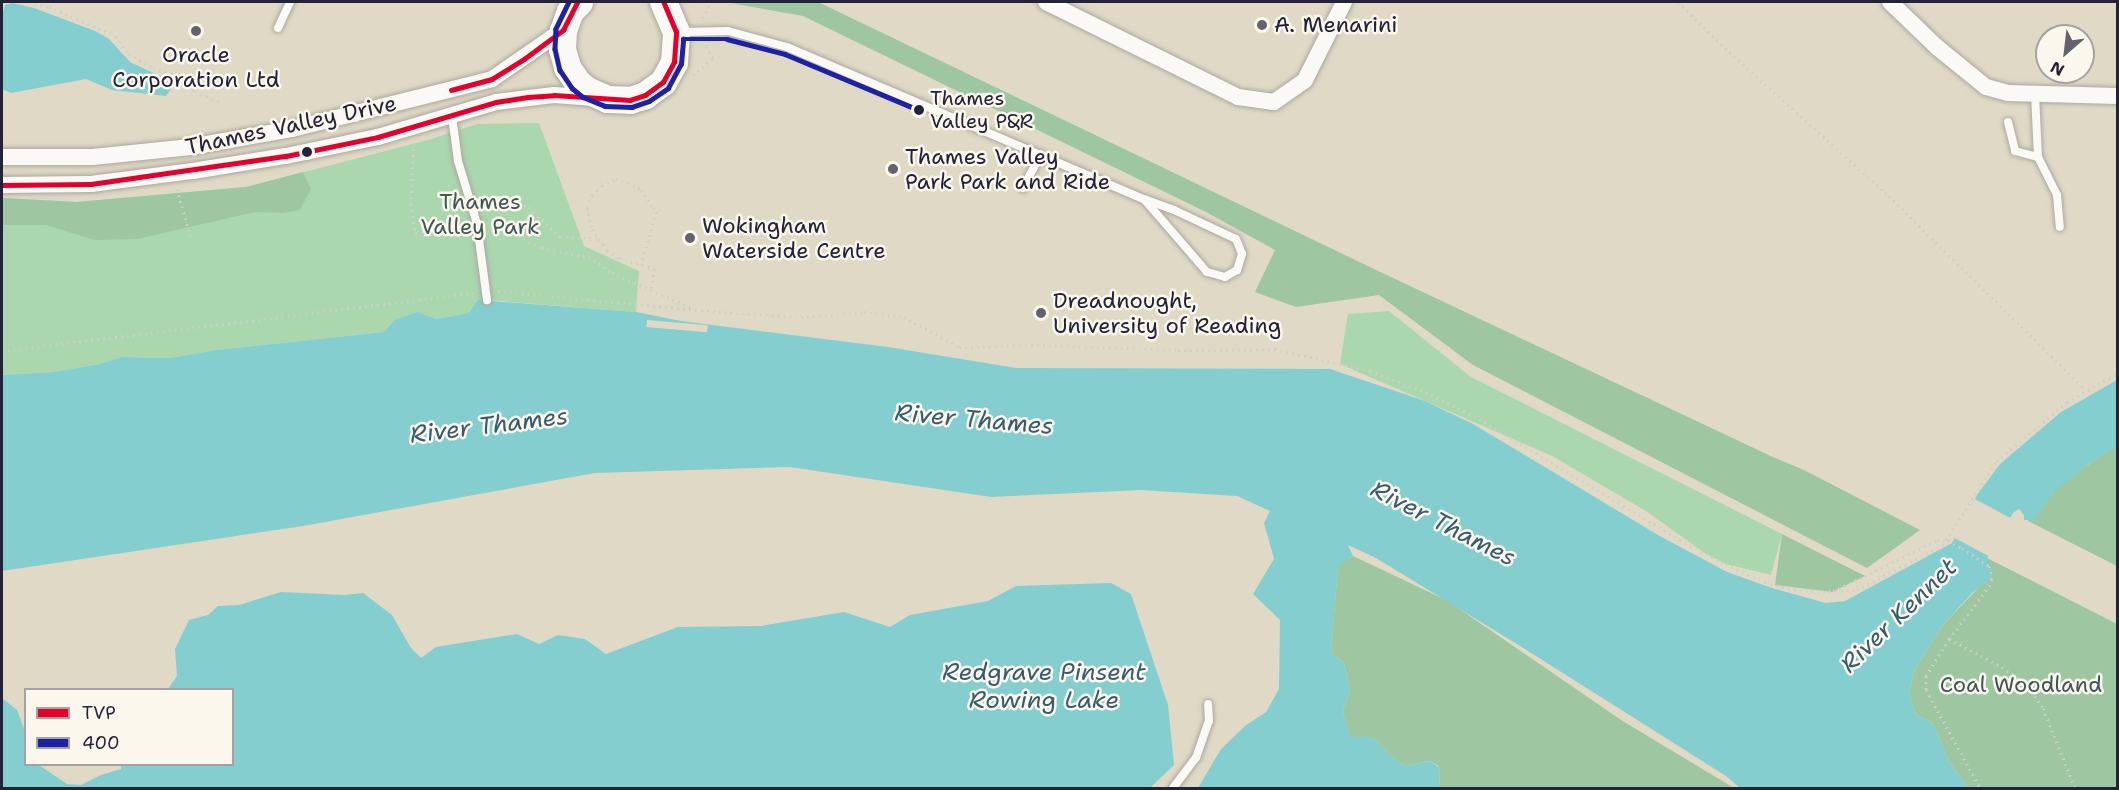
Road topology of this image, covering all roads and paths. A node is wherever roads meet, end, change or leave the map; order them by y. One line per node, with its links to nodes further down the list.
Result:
1 (29, 2): 15 (path)
2 (290, 2): 9 (lane)
3 (578, 2): 10 (main road)
4 (662, 2): 11 (main road)
5 (1046, 2): 6 (street)
6 (1344, 2)
7 (1678, 2): 40 (path)
8 (1890, 2): 12 (street)
9 (278, 28)
10 (563, 30): 14 (main road); 20 (street, Thames Valley Drive)
11 (676, 32): 14 (main road); 19 (lane)
12 (2035, 94): 13 (street); 21 (lane)
13 (2118, 96)
14 (607, 99): 16 (street, Thames Valley Drive)
15 (222, 103)
16 (452, 116): 22 (street, Thames Valley Drive); 25 (lane)
17 (2008, 122): 21 (lane)
18 (414, 138): 30 (path)
19 (1041, 154): 23 (lane); 26 (lane)
20 (2, 157)
21 (2038, 157): 29 (lane)
22 (2, 185)
23 (1023, 188)
24 (178, 192): 33 (path)
25 (469, 195): 32 (path); 36 (lane)
26 (1144, 199): 26 (lane)
27 (655, 208): 28 (path); 32 (path); 34 (path)
28 (662, 210)
29 (2060, 227)
30 (464, 229)
31 (496, 231): 35 (path)
32 (597, 238): 34 (path)
33 (192, 242)
34 (641, 265): 35 (path)
35 (651, 288): 37 (path)
36 (487, 296): 37 (path); 38 (path)
37 (697, 310): 41 (path)
38 (2, 351)
39 (2118, 373): 40 (path)
40 (2086, 390): 41 (path)
41 (1832, 592): 42 (path, bridge)
42 (1950, 638): 45 (path); 46 (path)
43 (1208, 704): 44 (lane)
44 (1173, 789)
45 (1980, 789)
46 (2075, 789)

